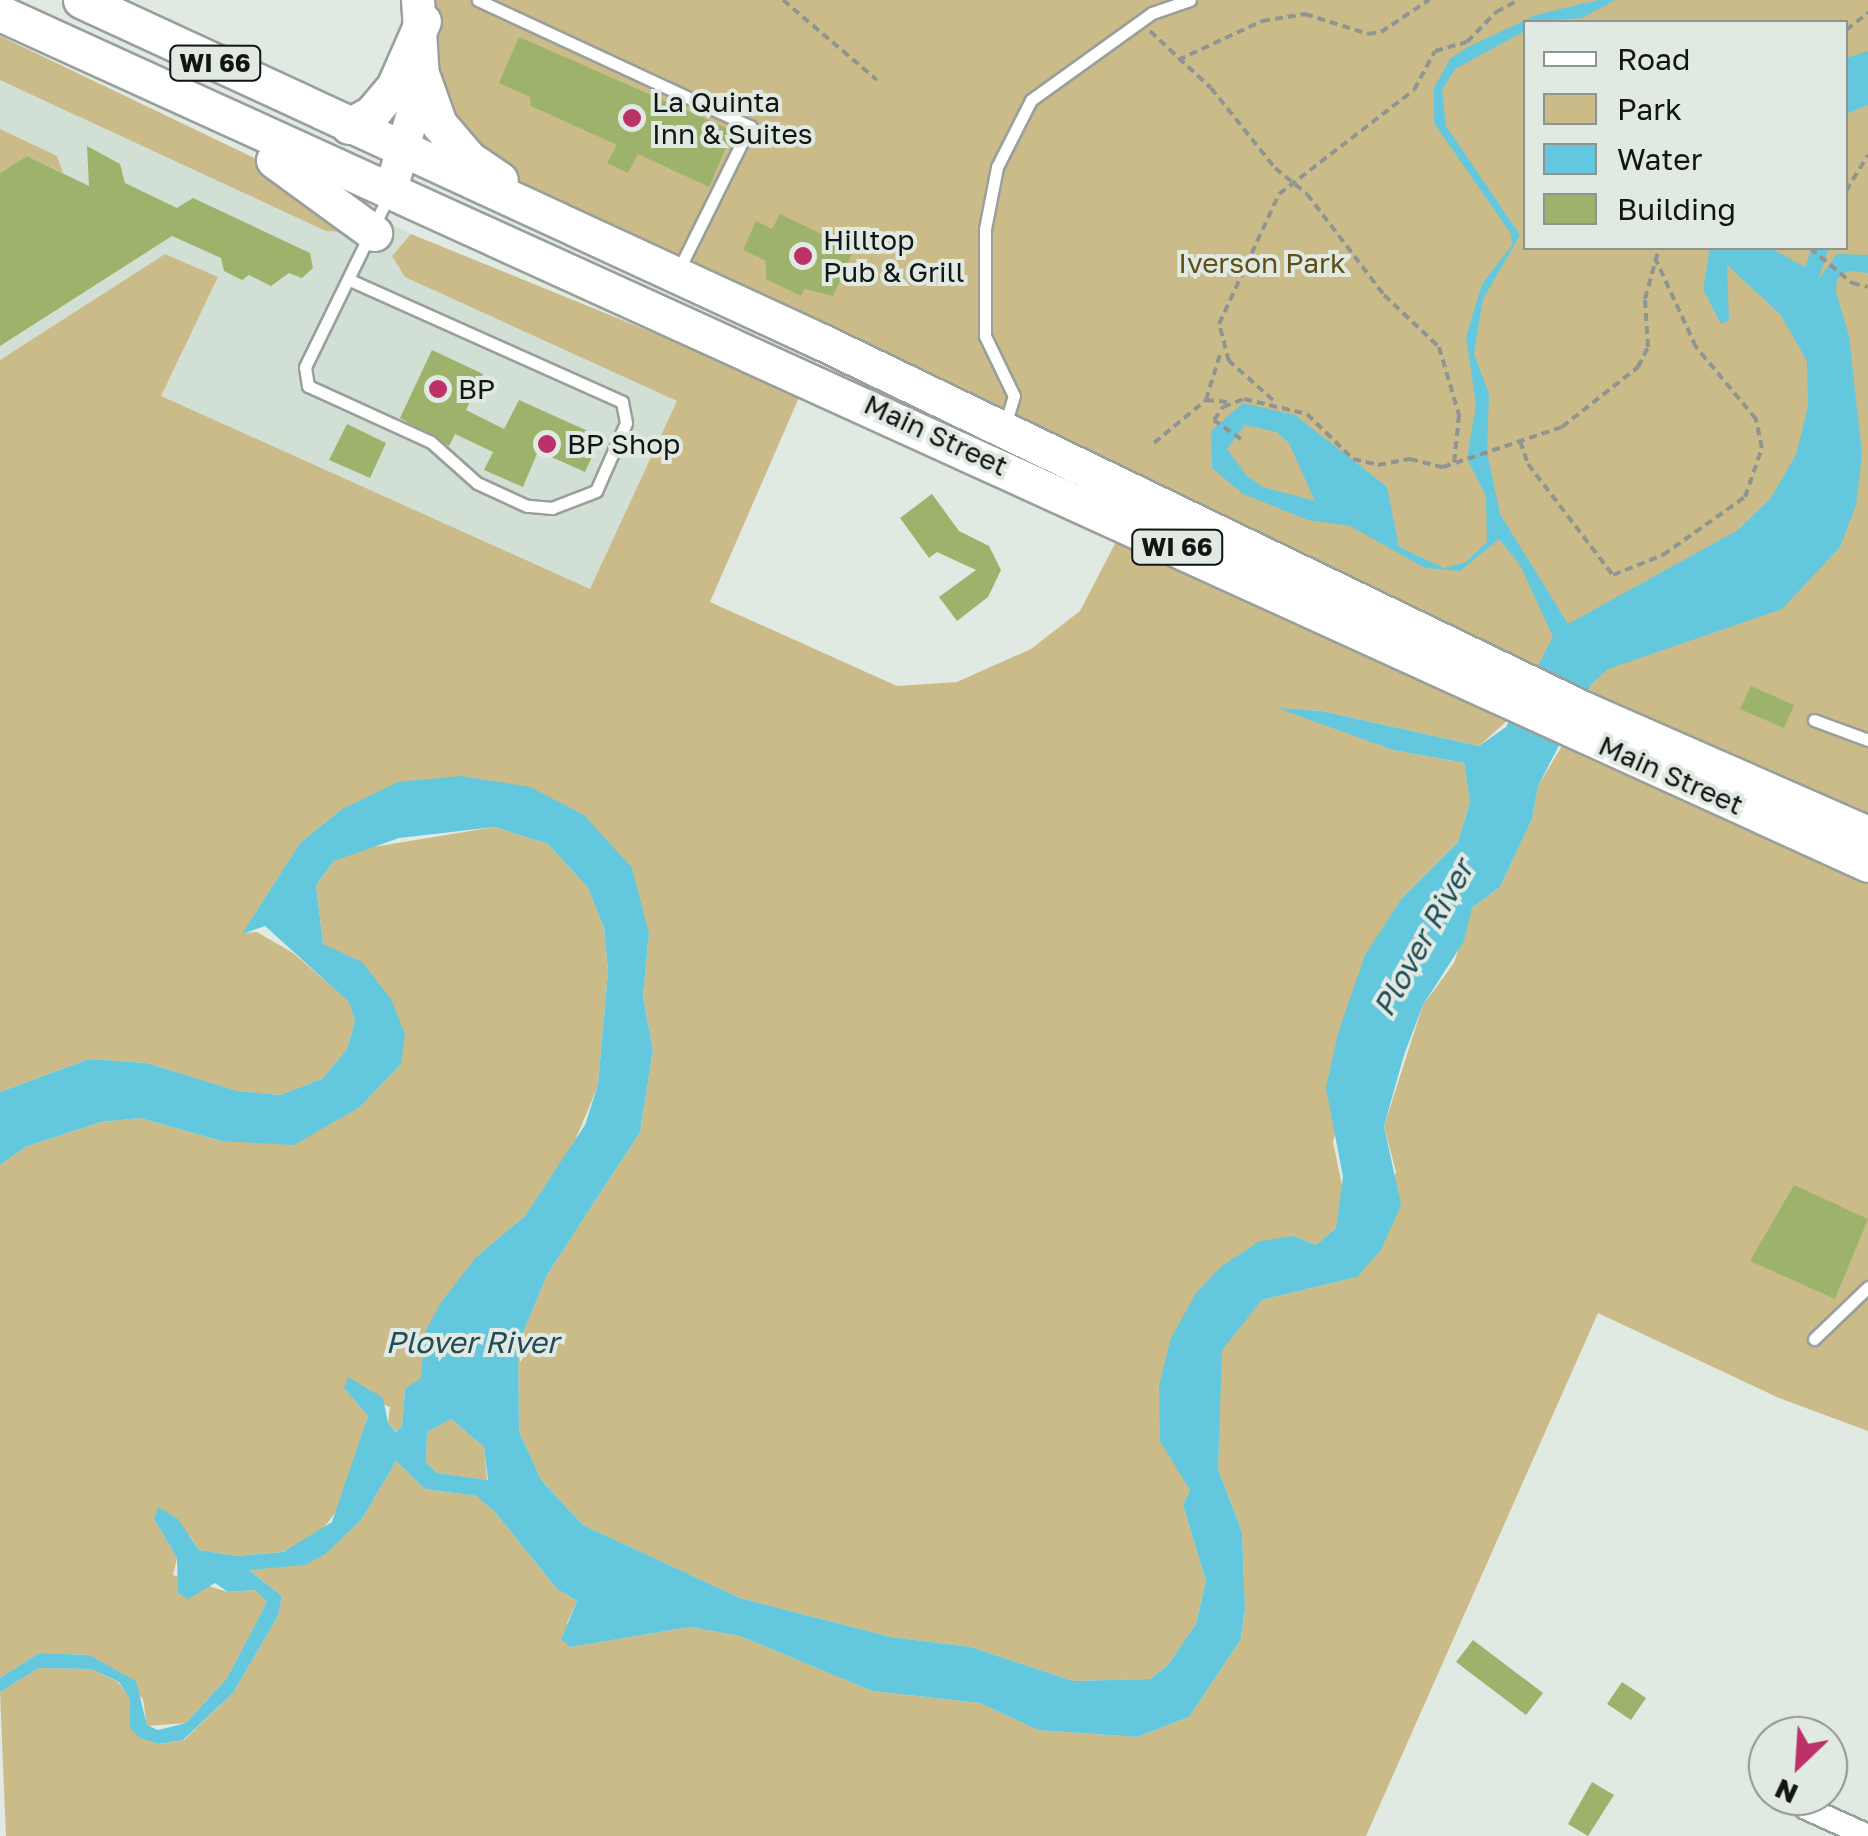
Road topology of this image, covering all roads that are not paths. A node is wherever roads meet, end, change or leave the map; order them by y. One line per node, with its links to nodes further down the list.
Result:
1 (82, 0): 8 (main road, Main Street / WI 66)
2 (478, 0): 13 (lane)
3 (1190, 0): 17 (lane)
4 (420, 10): 6 (street); 8 (main road)
5 (0, 12): 7 (main road, Main Street / WI 66); 9 (main road)
6 (423, 80): 9 (street); 12 (main road)
7 (152, 84): 10 (main road, Main Street / WI 66); 11 (main road)
8 (349, 126): 9 (main road, Main Street / WI 66)
9 (404, 153): 10 (street); 12 (main road, Main Street / WI 66)
10 (390, 193): 11 (lane); 12 (main road); 16 (main road, Main Street / WI 66)
11 (374, 233): 14 (lane)
12 (620, 254): 13 (main road, Main Street / WI 66)
13 (675, 278): 15 (main road, Main Street / WI 66)
14 (352, 281): 14 (lane)
15 (855, 358): 16 (lane); 17 (main road, Main Street / WI 66)
16 (842, 392): 18 (main road, Main Street / WI 66)
17 (1003, 430): 18 (main road, Main Street / WI 66)
18 (1517, 692): 19 (main road, Main Street / WI 66)
19 (1578, 720): 22 (main road, Main Street / WI 66); 23 (main road, Main Street / WI 66)
20 (1814, 720): 21 (lane)
21 (1868, 740)
22 (1868, 834)
23 (1868, 864)
24 (1868, 1287): 25 (lane)
25 (1814, 1339)
26 (1824, 1816): 27 (street)
27 (1868, 1836)

